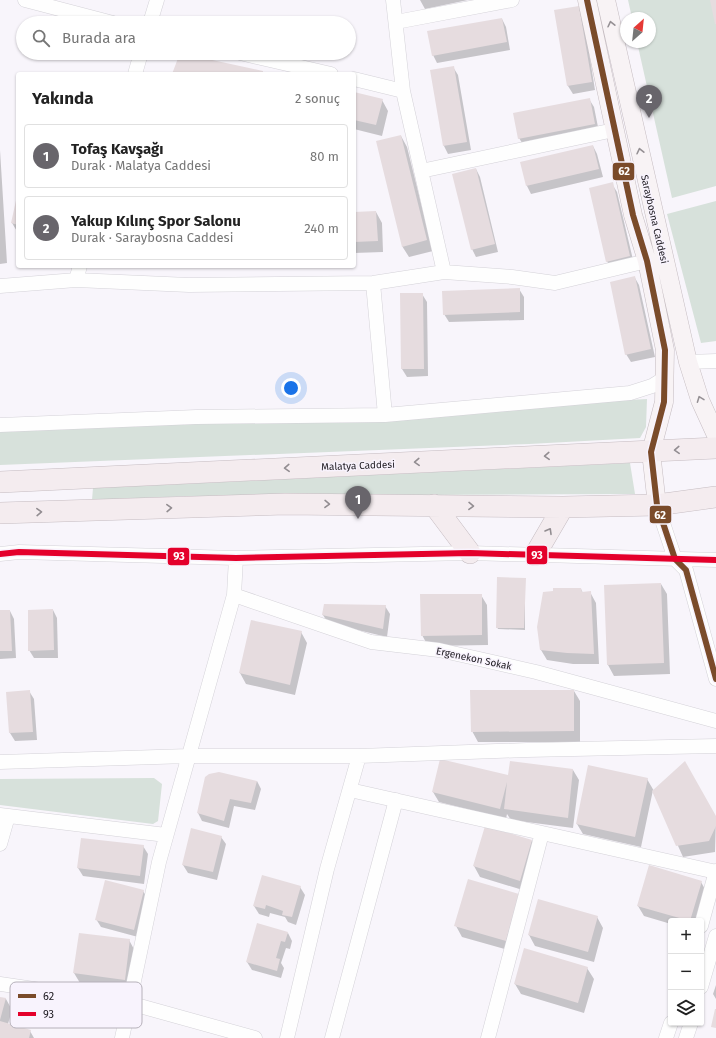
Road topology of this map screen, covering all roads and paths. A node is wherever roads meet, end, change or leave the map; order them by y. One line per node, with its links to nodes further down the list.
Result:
1 (25, 0): 7 (street)
2 (157, 0): 8 (street)
3 (393, 0): 9 (street)
4 (512, 0): 9 (street)
5 (587, 0): 16 (main road, Saraybosna Caddesi)
6 (606, 0): 25 (main road, Saraybosna Caddesi, one-way to 6)
7 (86, 16)
8 (152, 16)
9 (396, 22): 15 (street)
10 (139, 60): 12 (street)
11 (270, 60): 13 (street)
12 (136, 72)
13 (322, 72)
14 (356, 79): 15 (street)
15 (403, 91): 17 (street)
16 (614, 130): 17 (street); 18 (main road, Saraybosna Caddesi)
17 (421, 172): 20 (street)
18 (647, 261): 20 (street); 26 (main road, Saraybosna Caddesi)
19 (79, 268): 21 (street)
20 (444, 272): 22 (street)
21 (76, 280): 22 (street); 23 (street)
22 (373, 283): 27 (street)
23 (0, 286)
24 (716, 361): 25 (street)
25 (688, 362): 29 (main road, Saraybosna Caddesi, one-way to 25)
26 (665, 378): 27 (street); 31 (main road, Saraybosna Caddesi)
27 (385, 415): 28 (street)
28 (0, 425)
29 (716, 435)
30 (716, 448): 31 (highway, Malatya Caddesi, one-way to 31)
31 (651, 452): 32 (highway, Malatya Caddesi, one-way to 32); 35 (main road, Saraybosna Caddesi)
32 (0, 482)
33 (716, 497): 35 (highway)
34 (434, 505): 36 (highway, one-way to 36); 37 (highway, one-way to 34); 38 (highway)
35 (658, 505): 36 (highway); 42 (street)
36 (563, 507): 40 (highway, one-way to 36)
37 (0, 513)
38 (470, 553): 40 (street); 41 (street)
39 (0, 554): 41 (street)
40 (535, 555): 42 (street)
41 (236, 558): 44 (street)
42 (676, 559): 43 (street); 45 (street)
43 (716, 560)
44 (234, 595): 46 (street, Ergenekon Sokak); 48 (street)
45 (716, 679)
46 (716, 721)
47 (716, 746): 49 (street)
48 (188, 756): 49 (street); 50 (street); 55 (street)
49 (359, 756): 51 (street)
50 (0, 762)
51 (350, 790): 52 (street); 70 (street)
52 (396, 800): 54 (street); 71 (street)
53 (4, 815): 55 (street); 56 (street)
54 (542, 833): 57 (street); 72 (street)
55 (166, 835): 61 (street)
56 (0, 844)
57 (716, 872): 58 (street)
58 (703, 918)
59 (716, 936): 60 (street)
60 (704, 977)
61 (133, 982)
62 (0, 984): 63 (street)
63 (10, 985)
64 (142, 1007): 69 (street)
65 (670, 1026): 73 (street)
66 (689, 1026): 74 (street)
67 (124, 1028): 68 (street)
68 (122, 1038)
69 (255, 1038)
70 (287, 1038)
71 (332, 1038)
72 (488, 1038)
73 (666, 1038)
74 (686, 1038)

